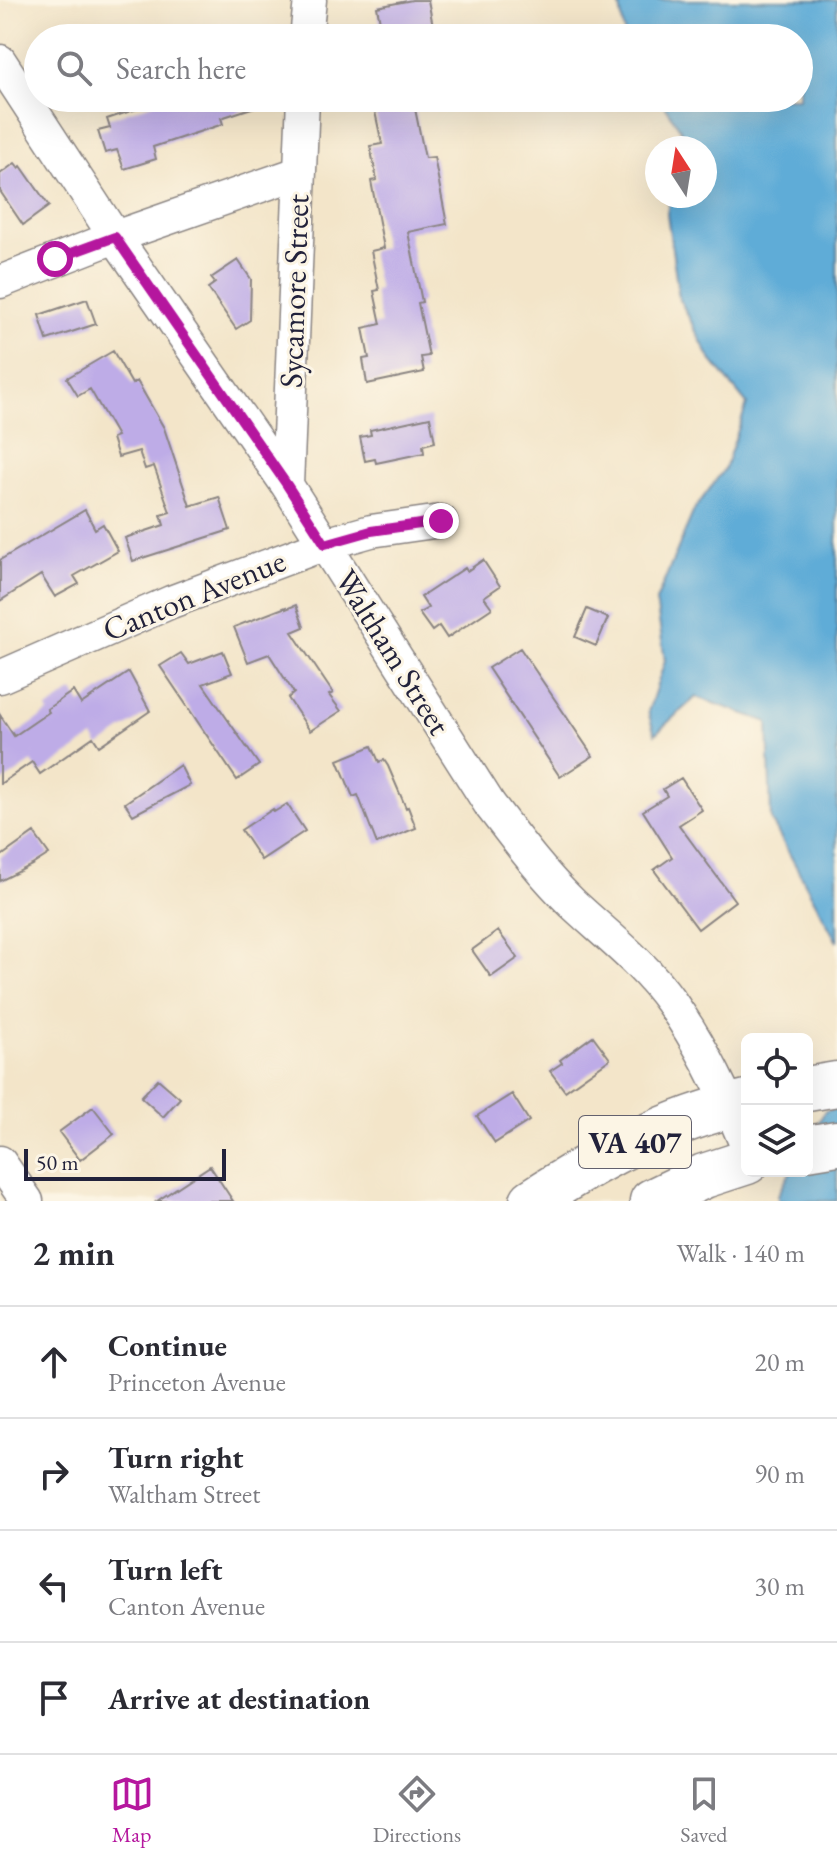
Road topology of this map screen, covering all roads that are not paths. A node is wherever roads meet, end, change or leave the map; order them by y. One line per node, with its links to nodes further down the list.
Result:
1 (310, 0): 2 (street)
2 (307, 24)
3 (0, 61): 4 (street, Waltham Street)
4 (24, 98)
5 (33, 112): 8 (street, Waltham Street)
6 (302, 112): 7 (street, Sycamore Street)
7 (298, 173): 8 (street); 10 (street, Sycamore Street)
8 (115, 237): 9 (street); 10 (street, Waltham Street)
9 (0, 282)
10 (287, 485): 12 (street, Waltham Street)
11 (441, 521): 12 (street, Canton Avenue)
12 (325, 544): 13 (street, Canton Avenue); 16 (street, Waltham Street)
13 (0, 677)
14 (837, 1084): 15 (main road)
15 (813, 1088)
16 (738, 1104): 22 (main road, VA 407)
17 (837, 1143): 18 (main road)
18 (813, 1147)
19 (0, 1162): 21 (street)
20 (741, 1164): 23 (main road, VA 407)
21 (27, 1201)
22 (532, 1201)
23 (652, 1201)

